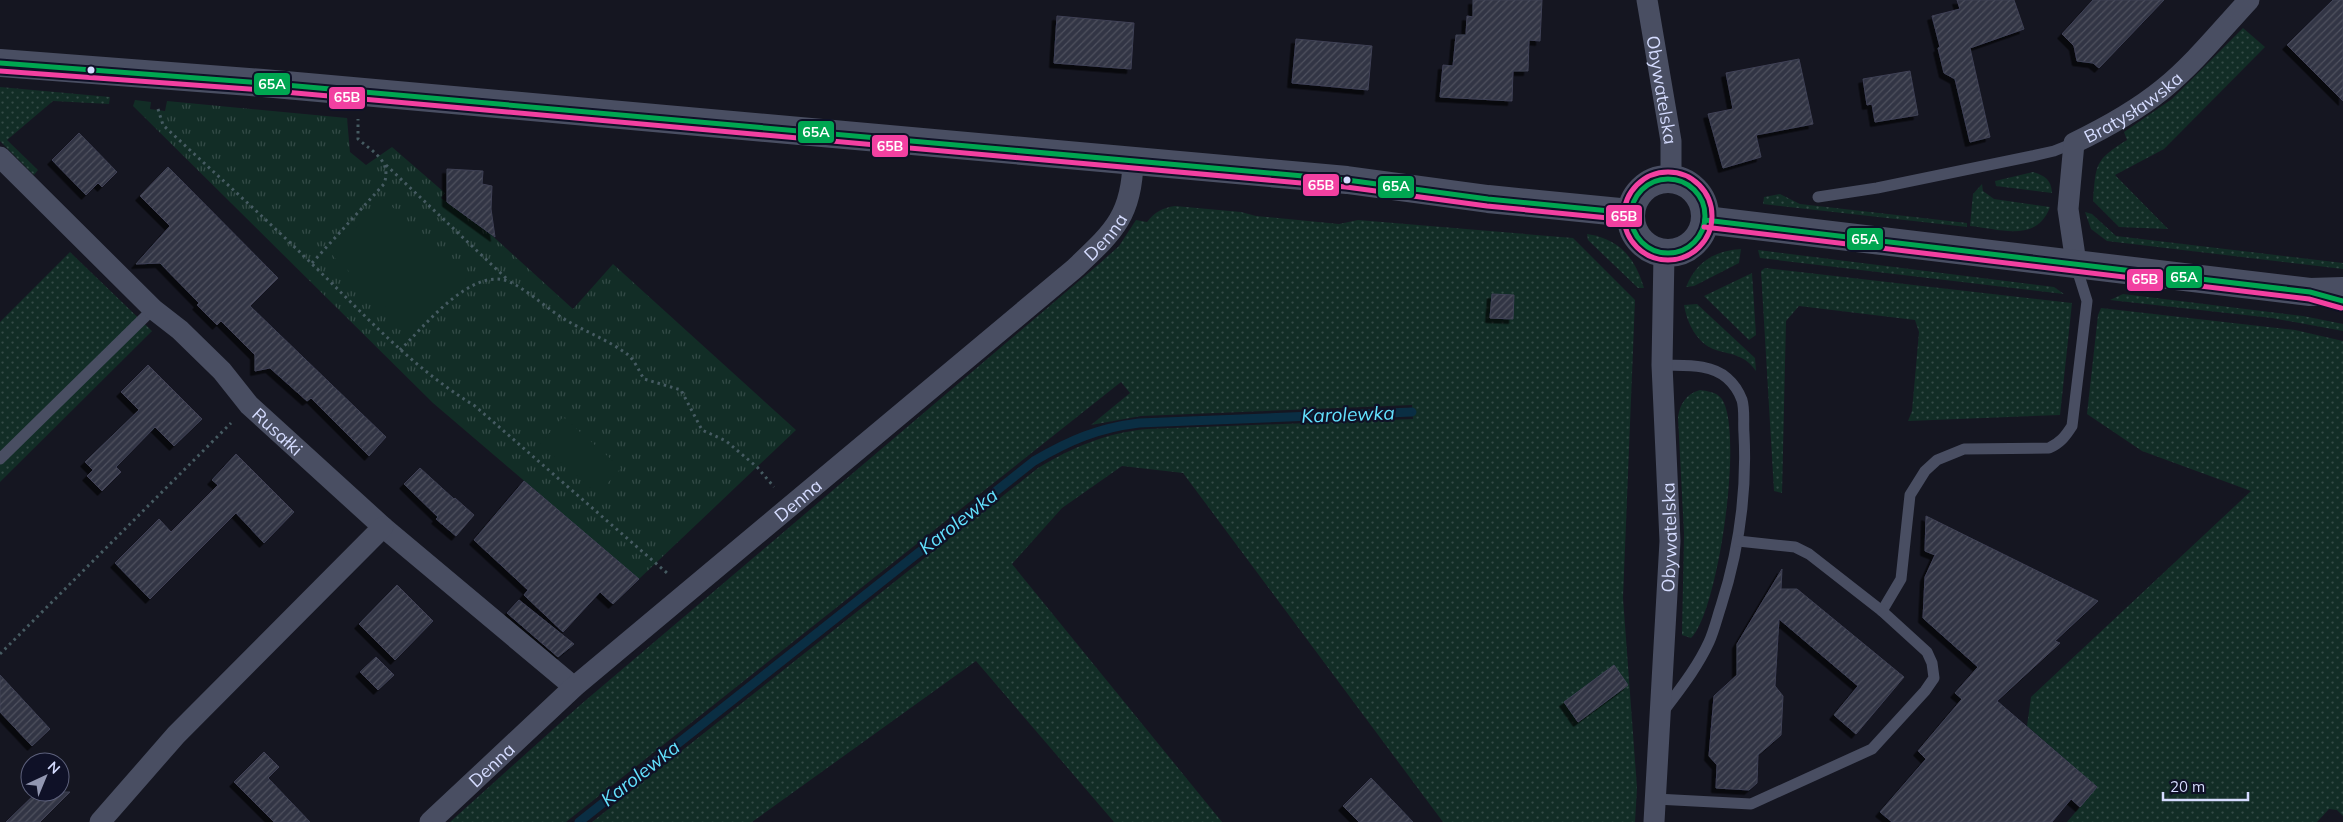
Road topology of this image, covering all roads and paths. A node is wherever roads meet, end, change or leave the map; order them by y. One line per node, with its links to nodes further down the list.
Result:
1 (1647, 0): 10 (street, Obywatelska)
2 (2249, 0): 6 (street, Bratysławska)
3 (0, 63): 8 (street)
4 (158, 109): 15 (path)
5 (358, 113): 9 (path)
6 (2074, 143): 11 (lane); 16 (street, Bratysławska)
7 (0, 158): 21 (street, Rusałki)
8 (1134, 161): 12 (street); 26 (street, Denna)
9 (386, 165): 15 (path); 17 (path)
10 (1671, 179): 12 (street); 13 (street)
11 (1818, 196)
12 (1630, 213): 14 (street)
13 (1705, 220): 14 (street); 16 (street)
14 (1664, 254): 23 (street, Obywatelska)
15 (312, 263): 22 (path)
16 (2076, 264): 19 (street); 30 (lane)
17 (510, 282): 22 (path); 26 (path)
18 (2343, 291): 19 (street)
19 (2310, 292): 20 (street)
20 (2343, 301)
21 (153, 309): 24 (street, Rusałki); 25 (lane)
22 (400, 350): 29 (path)
23 (1662, 365): 28 (lane); 33 (street, Obywatelska)
24 (249, 405): 27 (street, Rusałki); 31 (path)
25 (0, 459)
26 (789, 508): 32 (street, Denna)
27 (383, 527): 32 (street, Rusałki); 35 (street)
28 (1738, 541): 30 (lane); 33 (lane)
29 (667, 573)
30 (1882, 611): 34 (lane)
31 (0, 654)
32 (574, 687): 36 (street, Denna)
33 (1660, 715): 34 (street, Obywatelska)
34 (1656, 799): 37 (street, Obywatelska)
35 (100, 822)
36 (430, 822)
37 (1654, 822)

